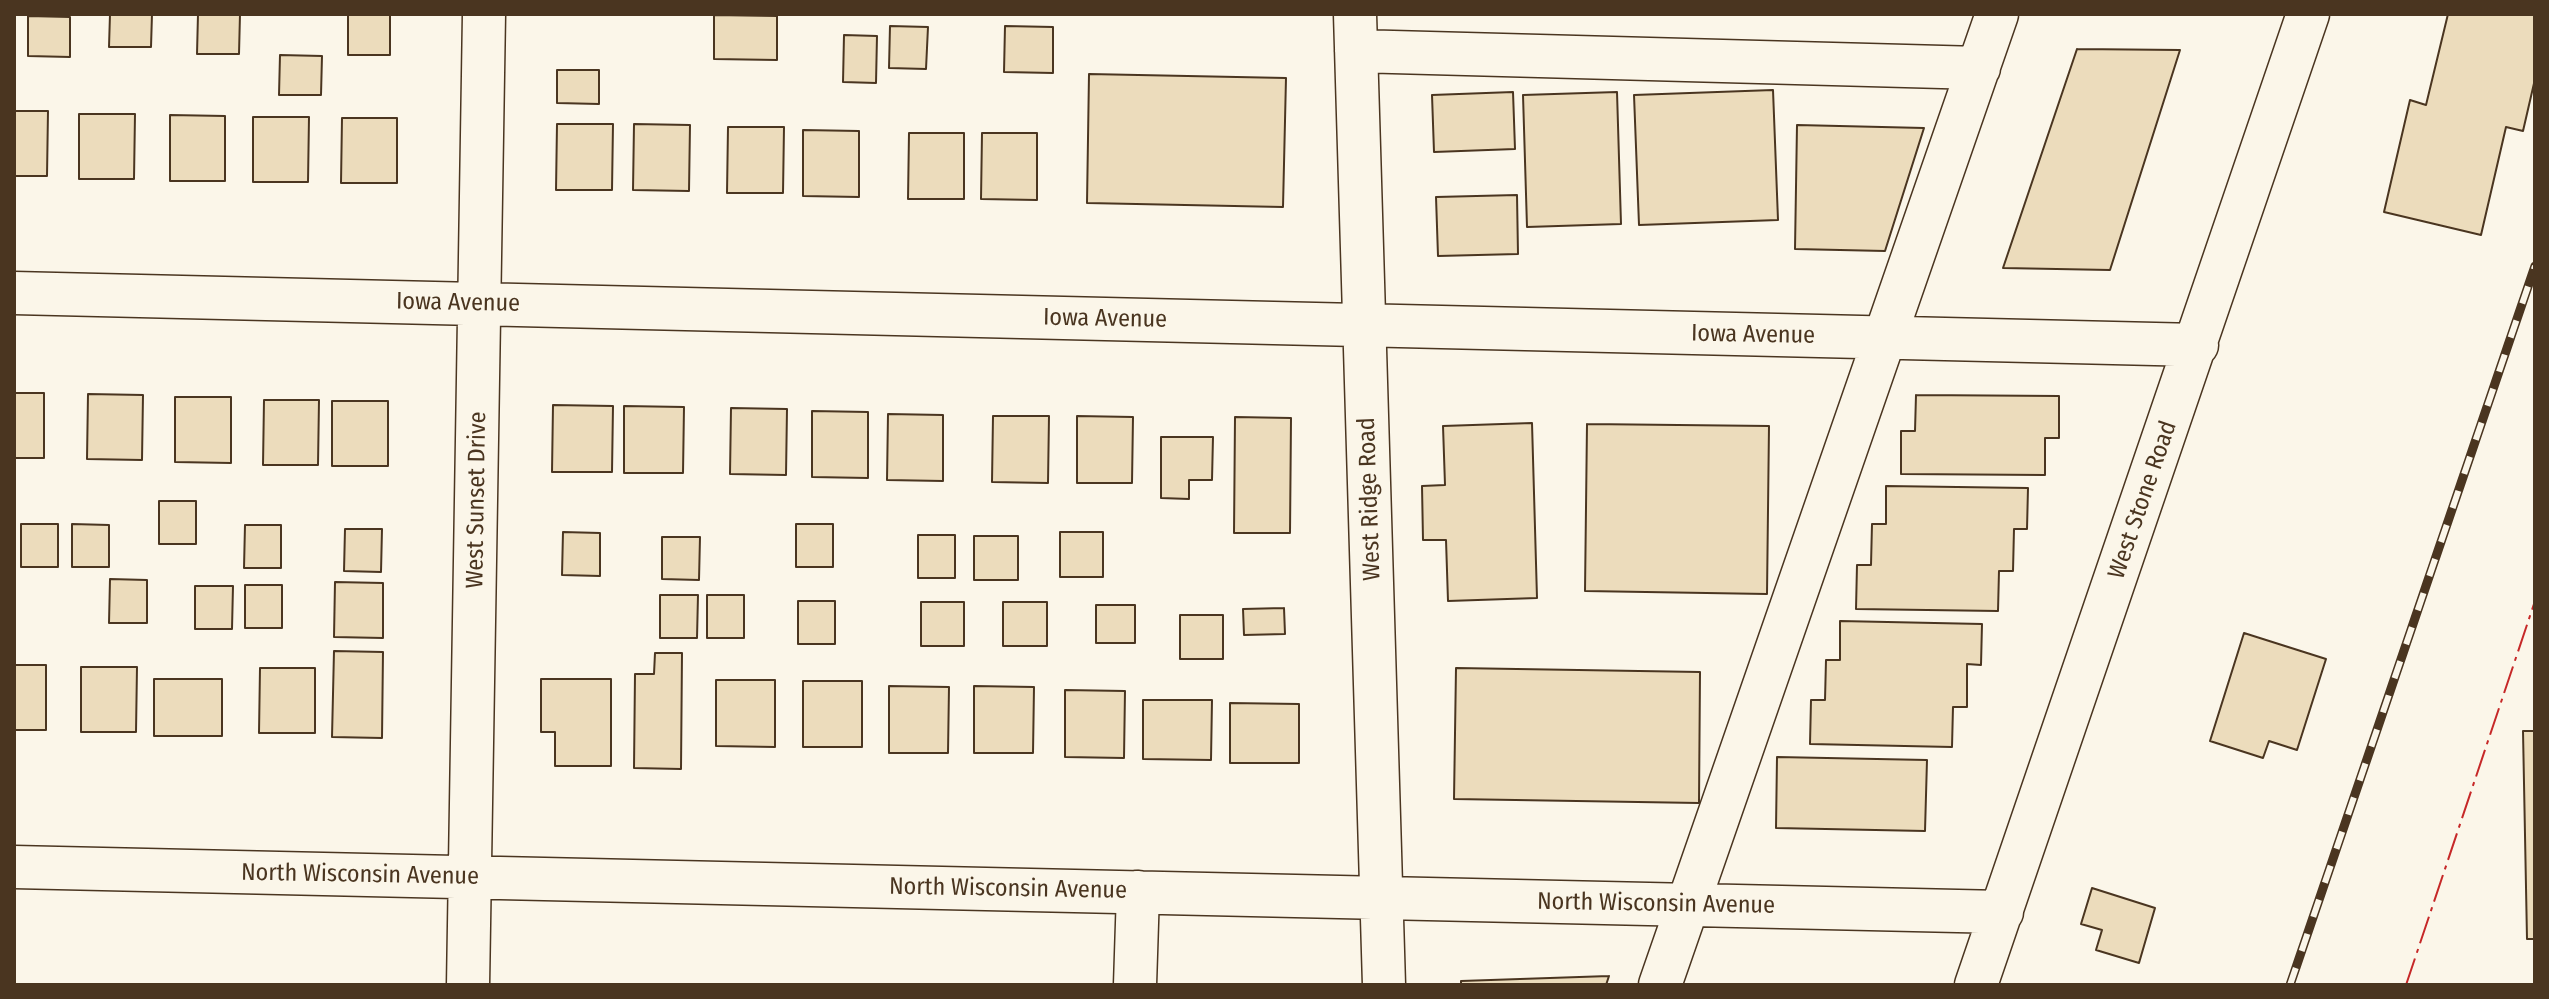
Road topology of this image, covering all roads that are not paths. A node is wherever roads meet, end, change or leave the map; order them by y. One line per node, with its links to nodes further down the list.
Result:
1 (484, 14): 7 (street, West Sunset Drive)
2 (1997, 14): 5 (street)
3 (2308, 14): 10 (street, West Stone Road)
4 (1355, 33): 5 (street); 8 (street, West Ridge Road)
5 (1979, 68): 9 (street)
6 (14, 293): 7 (street, Iowa Avenue)
7 (481, 304): 8 (street, Iowa Avenue); 12 (street, West Sunset Drive)
8 (1365, 325): 9 (street, Iowa Avenue); 14 (street, West Ridge Road)
9 (1883, 338): 10 (street, Iowa Avenue); 15 (street)
10 (2197, 345): 16 (street, West Stone Road)
11 (14, 867): 12 (street, North Wisconsin Avenue)
12 (470, 877): 13 (street, North Wisconsin Avenue); 17 (street, West Sunset Drive)
13 (1138, 892): 14 (street, North Wisconsin Avenue); 18 (street)
14 (1381, 898): 15 (street, North Wisconsin Avenue); 19 (street, West Ridge Road)
15 (1688, 905): 16 (street, North Wisconsin Avenue); 20 (street)
16 (2002, 912): 21 (street, West Stone Road)
17 (468, 985)
18 (1135, 985)
19 (1384, 985)
20 (1660, 985)
21 (1976, 985)

